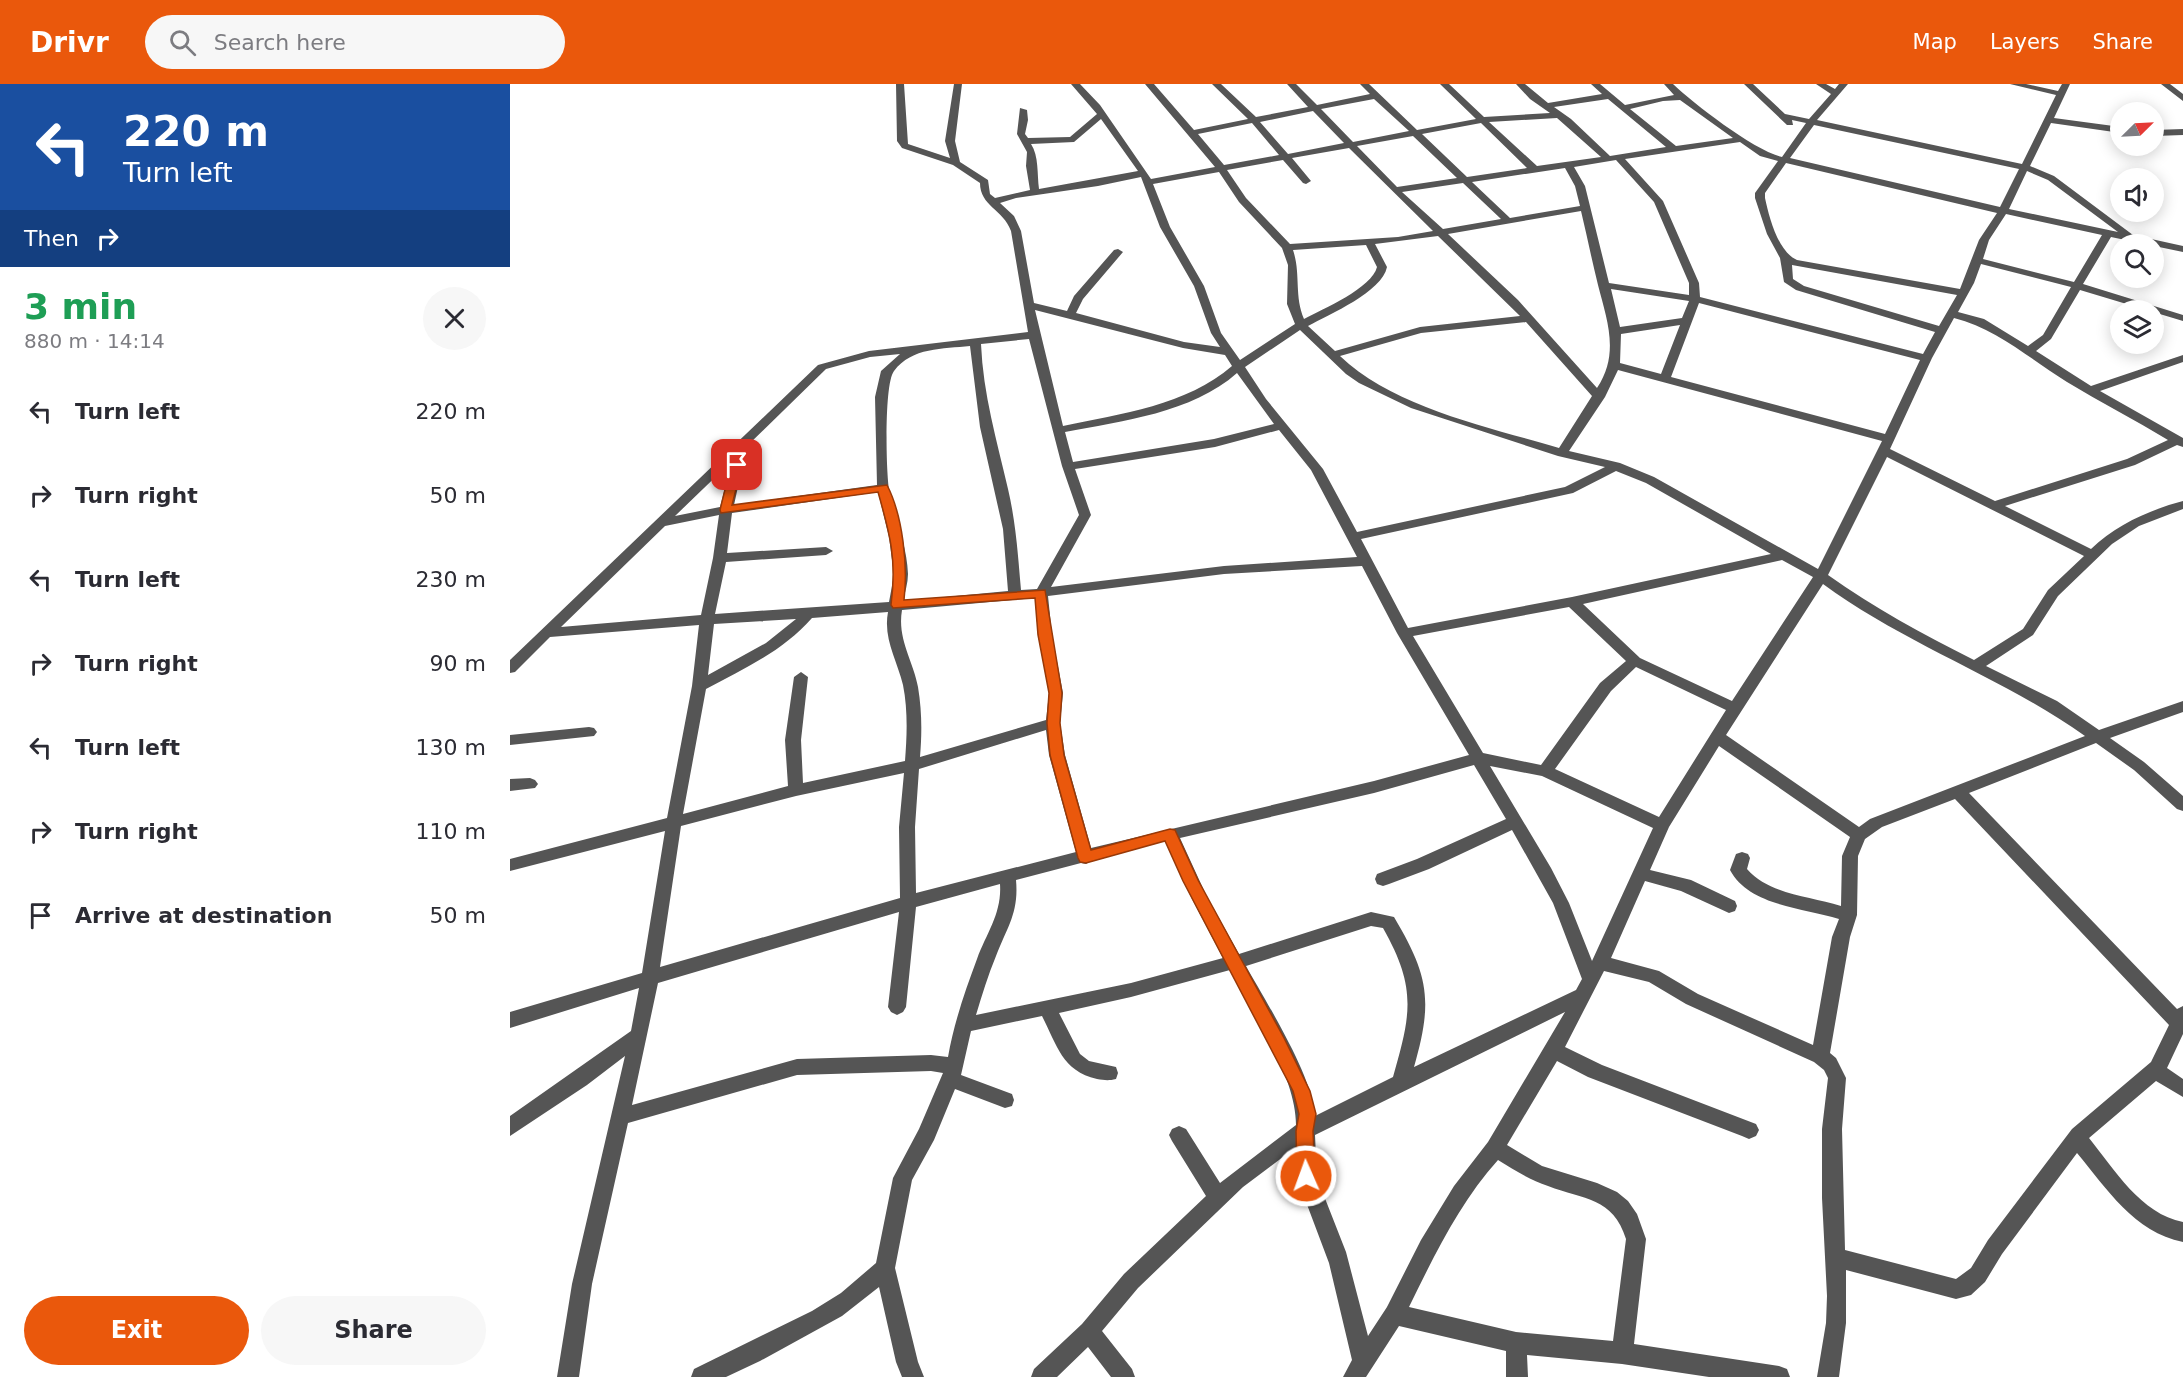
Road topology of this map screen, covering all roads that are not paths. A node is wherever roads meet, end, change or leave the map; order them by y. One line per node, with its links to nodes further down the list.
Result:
1 (900, 84): 47 (street)
2 (958, 84): 47 (street)
3 (1075, 84): 27 (street)
4 (1149, 84): 38 (street)
5 (1216, 84): 30 (street)
6 (1291, 84): 25 (street)
7 (1364, 84): 19 (street)
8 (1443, 84): 32 (street)
9 (1520, 84): 23 (street)
10 (1595, 84): 20 (street)
11 (1668, 84): 21 (street)
12 (1748, 84): 29 (street)
13 (1820, 84): 18 (street)
14 (1844, 84): 18 (street)
15 (2014, 84): 17 (street)
16 (2165, 84): 22 (street)
17 (2064, 89): 31 (street)
18 (1836, 94): 33 (street)
19 (1375, 96): 25 (street); 35 (street)
20 (1608, 96): 23 (street); 24 (street)
21 (1681, 97): 24 (street); 40 (street)
22 (2183, 98)
23 (1545, 106): 28 (street)
24 (1626, 107): 43 (street)
25 (1312, 108): 30 (street); 42 (street)
26 (1023, 110): 41 (street)
27 (1102, 114): 41 (street); 52 (street)
28 (1560, 115): 32 (street); 45 (street)
29 (1784, 116): 33 (street); 39 (street)
30 (1254, 119): 38 (street); 44 (street)
31 (2050, 120): 34 (street); 49 (street)
32 (1482, 121): 35 (street); 51 (street)
33 (1812, 121): 39 (street); 49 (street)
34 (2110, 128)
35 (1413, 132): 42 (street); 53 (street)
36 (2164, 132): 37 (street)
37 (2183, 132)
38 (1191, 133): 50 (street)
39 (1803, 135): 46 (street)
40 (1742, 139): 43 (street); 46 (street)
41 (1024, 141): 56 (street)
42 (1349, 144): 44 (street); 55 (street)
43 (1674, 149): 45 (street)
44 (1286, 157): 50 (street); 54 (street)
45 (1613, 158): 48 (street); 75 (street)
46 (1784, 161): 59 (street); 70 (street)
47 (956, 163): 57 (street)
48 (1568, 165): 51 (street); 58 (street)
49 (2025, 167): 59 (street); 64 (street)
50 (1222, 169): 52 (street); 67 (street)
51 (1534, 169): 53 (street)
52 (1146, 177): 56 (street); 89 (street)
53 (1462, 179): 55 (street); 60 (street)
54 (1306, 181)
55 (1395, 190): 61 (street)
56 (1035, 191): 57 (street)
57 (991, 202): 76 (street)
58 (1584, 208): 60 (street); 72 (street)
59 (2003, 211): 62 (street); 71 (street)
60 (1508, 221): 61 (street)
61 (1438, 233): 65 (street); 79 (street)
62 (2108, 233): 63 (street); 73 (street)
63 (2113, 234)
64 (2128, 234)
65 (1369, 242): 67 (street); 82 (street)
66 (2164, 245): 68 (street)
67 (1287, 247): 82 (street)
68 (2183, 249)
69 (1118, 252): 78 (street)
70 (1785, 257): 74 (street); 84 (street)
71 (1976, 260): 73 (street); 74 (street)
72 (1603, 285): 75 (street); 83 (street)
73 (2079, 286): 80 (street); 88 (street)
74 (1963, 293): 77 (street)
75 (1695, 299): 81 (street); 91 (street)
76 (1029, 305): 78 (street); 85 (street)
77 (1952, 314): 84 (street); 88 (street)
78 (1070, 315): 89 (street)
79 (1528, 318): 90 (street); 97 (street)
80 (2183, 318)
81 (1687, 321): 83 (street); 95 (street)
82 (1301, 325): 90 (street); 94 (street)
83 (1616, 331): 93 (street)
84 (1942, 331): 91 (street)
85 (1034, 335): 86 (street); 99 (street)
86 (975, 340): 87 (street); 119 (street)
87 (921, 347): 101 (street); 106 (street)
88 (2029, 351): 96 (street)
89 (1229, 352): 94 (street)
90 (1333, 355): 103 (street)
91 (1926, 358): 102 (street)
92 (2183, 358): 96 (street)
93 (1614, 365): 95 (street); 97 (street)
94 (1239, 366): 98 (street); 99 (street)
95 (1665, 379): 102 (street)
96 (2090, 390): 100 (street)
97 (1599, 397): 103 (street)
98 (1283, 425): 104 (street); 111 (street)
99 (1059, 430): 104 (street)
100 (2180, 441): 107 (street)
101 (742, 442): 109 (street); 110 (street)
102 (1886, 445): 107 (street); 117 (street)
103 (1562, 453): 105 (street)
104 (1068, 466): 118 (street)
105 (1616, 466): 111 (street); 113 (street)
106 (883, 488): 109 (street); 121 (street)
107 (1995, 505): 114 (street)
108 (2183, 505): 114 (street)
109 (726, 510): 110 (street); 115 (street)
110 (663, 522): 124 (street)
111 (1353, 537): 116 (street)
112 (826, 551): 115 (street)
113 (1784, 555): 117 (street); 120 (street)
114 (2092, 555): 127 (street)
115 (720, 558): 123 (street)
116 (1366, 561): 118 (street); 125 (street)
117 (1821, 576): 127 (street); 132 (street)
118 (1041, 593): 119 (street); 133 (street)
119 (1015, 595): 121 (street)
120 (1572, 602): 125 (street); 126 (street)
121 (897, 605): 122 (street); 139 (street)
122 (807, 615): 123 (street); 130 (street)
123 (707, 620): 124 (street); 130 (street)
124 (545, 633): 128 (street)
125 (1404, 633): 138 (street)
126 (1635, 661): 132 (street); 140 (street)
127 (1974, 666): 135 (street)
128 (510, 668)
129 (801, 677): 143 (street)
130 (699, 686): 146 (street)
131 (2183, 706): 135 (street)
132 (1735, 708): 136 (street)
133 (1053, 723): 139 (street); 151 (street)
134 (589, 732): 137 (street)
135 (2099, 736): 144 (street); 145 (street)
136 (1718, 737): 148 (street); 150 (street)
137 (510, 740)
138 (1479, 758): 140 (street); 147 (street); 149 (street)
139 (913, 765): 143 (street); 157 (street)
140 (1545, 771): 148 (street)
141 (530, 784): 142 (street)
142 (510, 785)
143 (796, 790): 146 (street)
144 (1957, 791): 150 (street); 166 (street)
145 (2183, 805)
146 (674, 821): 153 (street); 162 (street)
147 (1515, 822): 156 (street); 163 (street)
148 (1662, 825): 154 (street)
149 (1170, 834): 151 (street); 160 (street)
150 (1859, 835): 159 (street)
151 (1086, 858): 155 (street)
152 (1742, 858): 159 (street)
153 (510, 864)
154 (1641, 874): 158 (street); 161 (street)
155 (1007, 875): 157 (street); 168 (street)
156 (1383, 879)
157 (908, 903): 162 (street); 164 (street)
158 (1729, 906)
159 (1849, 915): 171 (street)
160 (1234, 961): 165 (street); 175 (street); 181 (street)
161 (1600, 963): 163 (street); 171 (street)
162 (647, 980): 167 (street); 169 (street)
163 (1586, 988): 170 (street); 175 (street)
164 (897, 1007)
165 (1047, 1008): 168 (street); 174 (street)
166 (2181, 1018): 172 (street)
167 (510, 1020)
168 (963, 1025): 173 (street)
169 (639, 1035): 178 (street); 179 (street)
170 (1554, 1050): 180 (street); 184 (street)
171 (1820, 1056): 187 (street)
172 (2156, 1070): 176 (street); 183 (street)
173 (952, 1073): 177 (street); 178 (street); 188 (street)
174 (1109, 1073)
175 (1401, 1082): 181 (street)
176 (2183, 1089)
177 (1005, 1100)
178 (621, 1116): 194 (street)
179 (510, 1127)
180 (1749, 1130)
181 (1305, 1131): 185 (street); 193 (street)
182 (1179, 1136): 185 (street)
183 (2077, 1137): 186 (street); 187 (street)
184 (1495, 1148): 189 (street); 192 (street)
185 (1218, 1198): 190 (street)
186 (2183, 1232)
187 (1837, 1258): 201 (street)
188 (885, 1268): 195 (street); 196 (street)
189 (1394, 1314): 191 (street); 193 (street)
190 (1089, 1331): 197 (street); 198 (street)
191 (1516, 1343): 192 (street); 199 (street)
192 (1622, 1353): 200 (street)
193 (1359, 1369)
194 (568, 1377)
195 (702, 1377)
196 (913, 1377)
197 (1042, 1377)
198 (1125, 1377)
199 (1517, 1377)
200 (1779, 1377)
201 (1828, 1377)

